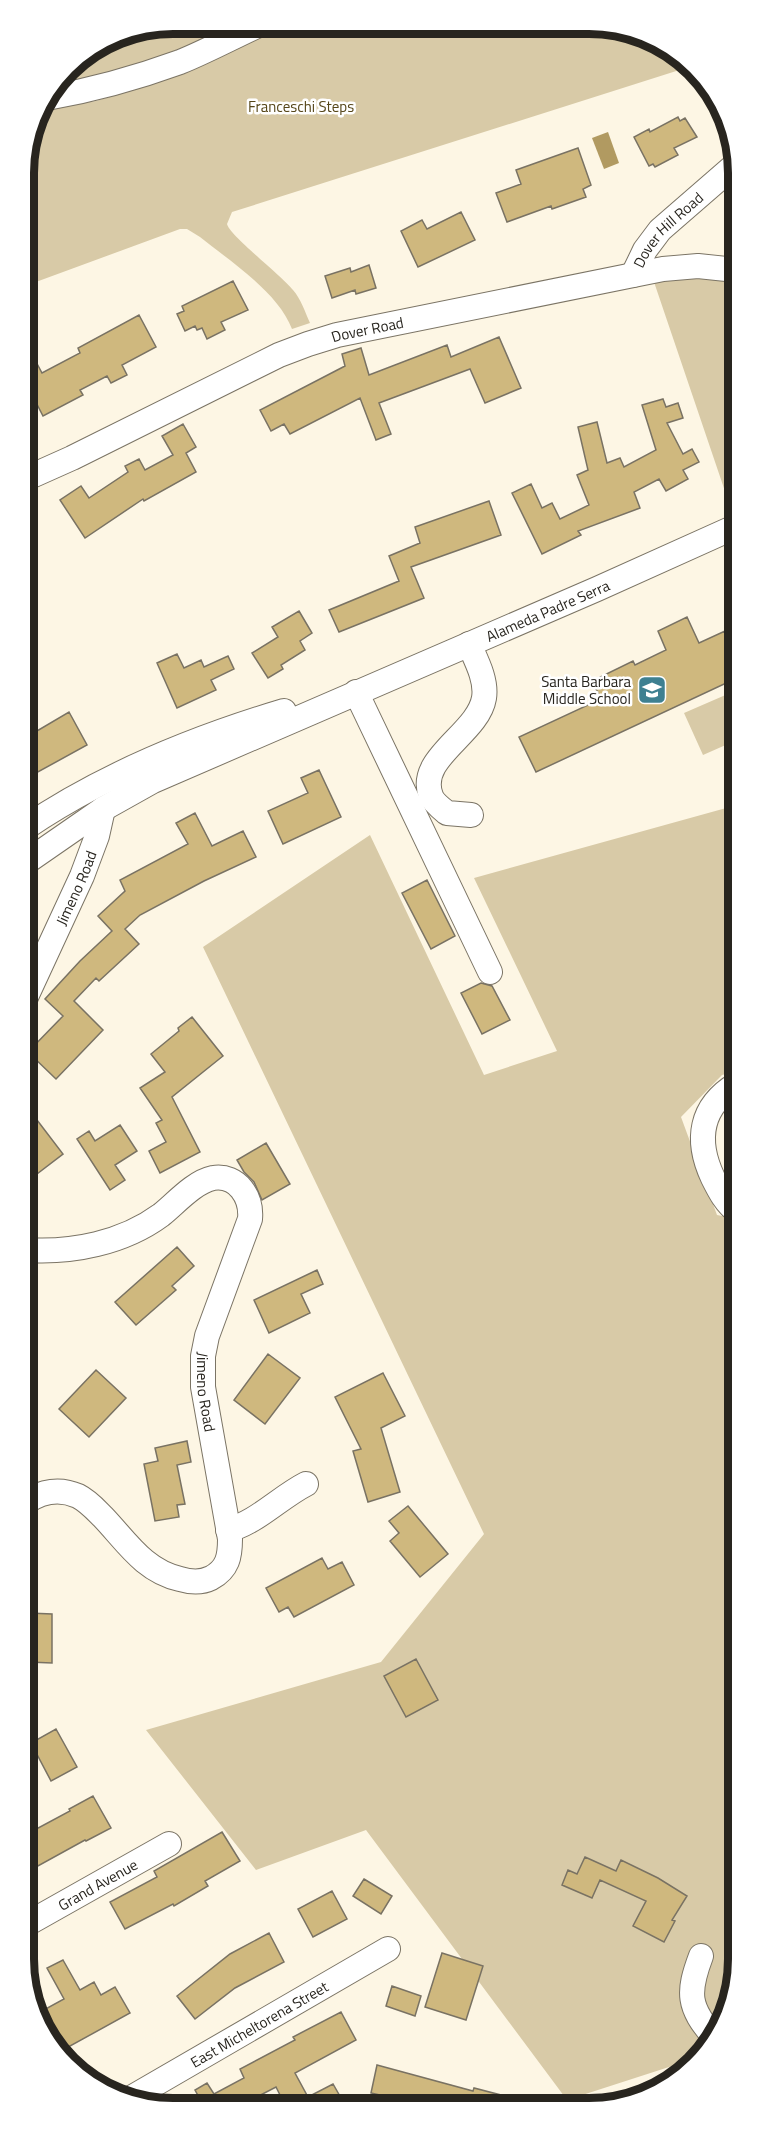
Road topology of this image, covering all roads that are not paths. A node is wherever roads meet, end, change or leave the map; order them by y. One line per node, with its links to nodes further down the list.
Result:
1 (238, 35): 2 (street)
2 (58, 96)
3 (728, 171): 5 (street, Dover Hill Road)
4 (728, 269): 5 (street, Dover Road)
5 (633, 275): 6 (street, Dover Road)
6 (35, 475)
7 (728, 530): 8 (street, Alameda Padre Serra)
8 (469, 644): 9 (street, Alameda Padre Serra); 11 (street)
9 (356, 692): 10 (street, Alameda Padre Serra); 12 (street, Alameda Padre Serra); 14 (street)
10 (103, 809): 13 (street, Alameda Padre Serra); 15 (street, Jimeno Road)
11 (471, 815)
12 (35, 822)
13 (35, 856)
14 (490, 972)
15 (35, 979)
16 (728, 1090): 17 (street)
17 (728, 1202)
18 (34, 1251): 21 (street, Jimeno Road)
19 (306, 1484): 21 (street)
20 (34, 1498): 21 (street, Jimeno Road)
21 (228, 1530)
22 (169, 1844): 23 (street, Grand Avenue)
23 (34, 1920)
24 (388, 1949): 27 (street, East Micheltorena Street)
25 (701, 1956): 26 (street)
26 (709, 2030)
27 (138, 2093)

